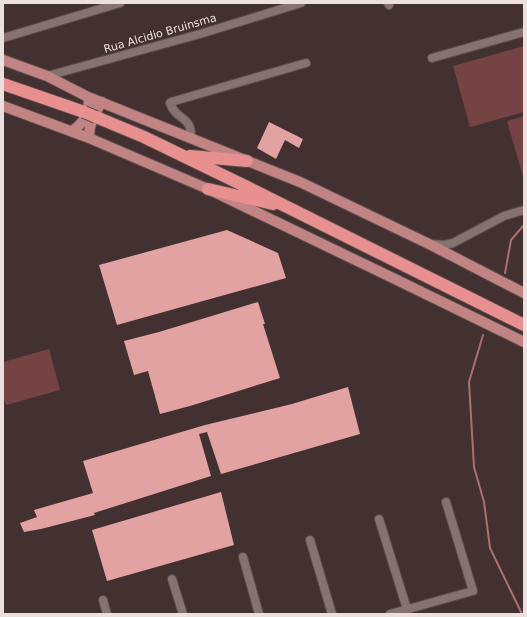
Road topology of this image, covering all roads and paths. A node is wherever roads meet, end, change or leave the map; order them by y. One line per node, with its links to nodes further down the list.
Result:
1 (120, 3): 4 (street)
2 (301, 3): 8 (street, Rua Alcidio Bruinsma)
3 (524, 32): 5 (street)
4 (3, 38)
5 (432, 58)
6 (3, 60): 8 (main road)
7 (306, 63): 15 (street)
8 (47, 76): 10 (main road)
9 (3, 84): 16 (highway)
10 (88, 97): 11 (main road); 13 (main road)
11 (102, 102): 14 (main road); 15 (main road)
12 (3, 106): 13 (main road)
13 (72, 132): 14 (main road)
14 (89, 138): 18 (main road)
15 (191, 138): 17 (main road)
16 (183, 156): 17 (highway); 19 (highway)
17 (247, 161): 21 (main road)
18 (208, 189): 19 (highway); 24 (main road)
19 (288, 207): 23 (highway)
20 (524, 210): 21 (street)
21 (429, 244): 22 (main road)
22 (524, 293)
23 (524, 325)
24 (524, 342)
25 (446, 502): 31 (street)
26 (379, 519): 31 (street)
27 (310, 540): 35 (street)
28 (243, 557): 34 (street)
29 (172, 580): 33 (street)
30 (103, 600): 32 (street)
31 (407, 609): 36 (street)
32 (107, 614)
33 (183, 614)
34 (259, 614)
35 (332, 614)
36 (390, 614)

